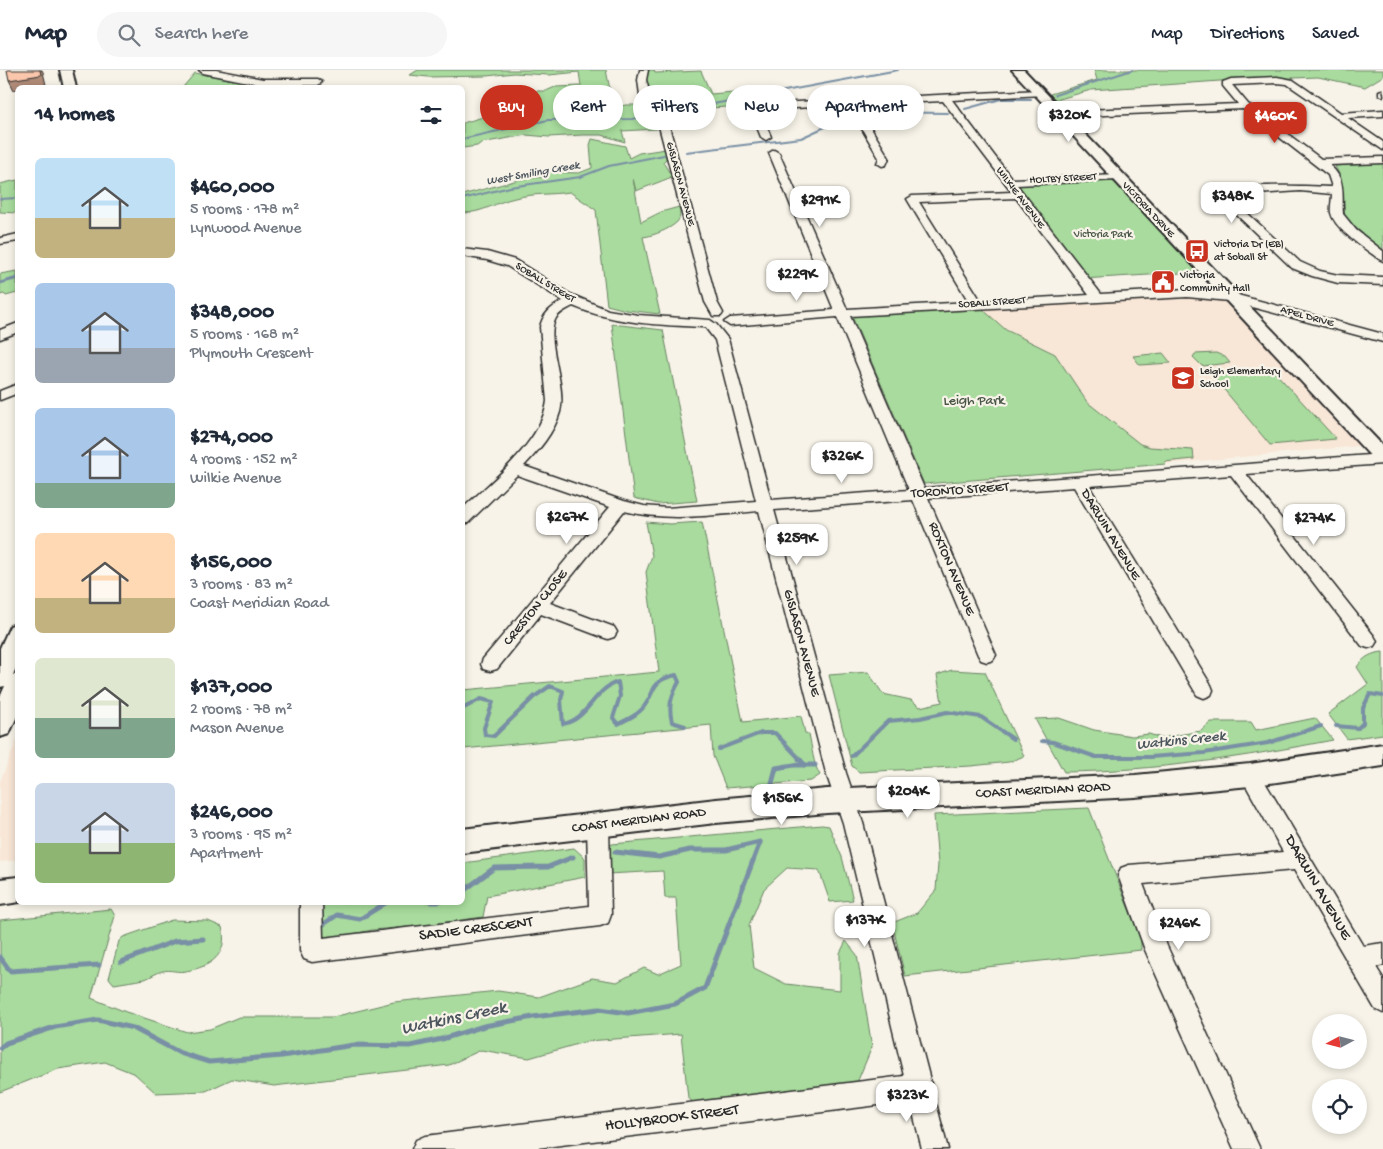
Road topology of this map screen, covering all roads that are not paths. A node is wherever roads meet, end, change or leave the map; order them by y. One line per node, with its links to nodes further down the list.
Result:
1 (66, 70): 6 (main road)
2 (203, 70): 5 (street)
3 (644, 70): 36 (street, GISLASON AVENUE)
4 (1018, 70): 7 (main road, VICTORIA DRIVE)
5 (318, 81)
6 (69, 85)
7 (1040, 93): 8 (street); 12 (main road, VICTORIA DRIVE)
8 (945, 97): 9 (street); 23 (street, WILKIE AVENUE)
9 (924, 98)
10 (807, 104): 16 (street)
11 (1246, 106): 12 (street); 14 (street); 20 (street)
12 (1060, 114): 22 (main road, VICTORIA DRIVE)
13 (1383, 114): 14 (street)
14 (1339, 116): 17 (street)
15 (867, 130): 21 (street)
16 (766, 137)
17 (1383, 147)
18 (774, 153): 35 (street, ROXTON AVENUE)
19 (1383, 160): 20 (street)
20 (1319, 162): 24 (street)
21 (882, 163)
22 (1117, 177): 23 (street, HOLTBY STREET); 32 (main road, VICTORIA DRIVE)
23 (1009, 182): 25 (street, WILKIE AVENUE)
24 (1337, 191): 29 (street); 30 (street)
25 (1018, 195): 31 (street, WILKIE AVENUE); 34 (street, HOLTBY STREET)
26 (15, 238): 27 (street)
27 (0, 242)
28 (465, 252): 33 (street, SOBALL STREET)
29 (1383, 257)
30 (1383, 280)
31 (1097, 297): 32 (street, SOBALL STREET); 34 (street, SOBALL STREET)
32 (1230, 297): 39 (street, APEL DRIVE); 42 (main road, VICTORIA DRIVE)
33 (572, 301): 36 (street, SOBALL STREET); 43 (street)
34 (976, 304): 35 (street, SOBALL STREET)
35 (842, 313): 36 (street, SOBALL STREET); 46 (street, ROXTON AVENUE)
36 (716, 320): 48 (street, GISLASON AVENUE)
37 (15, 328): 38 (street)
38 (0, 335)
39 (1383, 338)
40 (15, 389): 41 (street)
41 (0, 396)
42 (1383, 458): 44 (street, TORONTO STREET)
43 (513, 468): 47 (street, TORONTO STREET); 49 (street)
44 (1236, 470): 45 (street, TORONTO STREET); 53 (street)
45 (1079, 482): 46 (street, TORONTO STREET); 58 (street, DARWIN AVENUE)
46 (920, 494): 48 (street, TORONTO STREET); 54 (street, ROXTON AVENUE)
47 (620, 505): 48 (street, TORONTO STREET); 50 (street, CRESTON CLOSE)
48 (766, 506): 62 (street, GISLASON AVENUE)
49 (465, 516)
50 (539, 606): 51 (street); 55 (street, CRESTON CLOSE)
51 (608, 632)
52 (15, 640): 56 (main road)
53 (1368, 640)
54 (987, 655)
55 (490, 664)
56 (0, 678)
57 (15, 690): 59 (main road)
58 (1204, 690)
59 (0, 727)
60 (1383, 755): 61 (main road, COAST MERIDIAN ROAD)
61 (1250, 774): 62 (main road, COAST MERIDIAN ROAD); 65 (street, DARWIN AVENUE)
62 (845, 800): 63 (main road, COAST MERIDIAN ROAD); 72 (street, GISLASON AVENUE)
63 (598, 826): 64 (main road, COAST MERIDIAN ROAD); 68 (street, SADIE CRESCENT)
64 (465, 841)
65 (1300, 860): 70 (street, DARWIN AVENUE); 76 (street)
66 (15, 890): 67 (main road)
67 (0, 892)
68 (311, 905)
69 (1383, 954): 70 (street)
70 (1358, 958): 71 (street, DARWIN AVENUE)
71 (1383, 1001)
72 (918, 1087): 73 (street, HOLLYBROOK STREET); 75 (street, GISLASON AVENUE)
73 (503, 1145): 74 (street, HOLLYBROOK STREET)
74 (425, 1149)
75 (935, 1149)
76 (1248, 1149)

